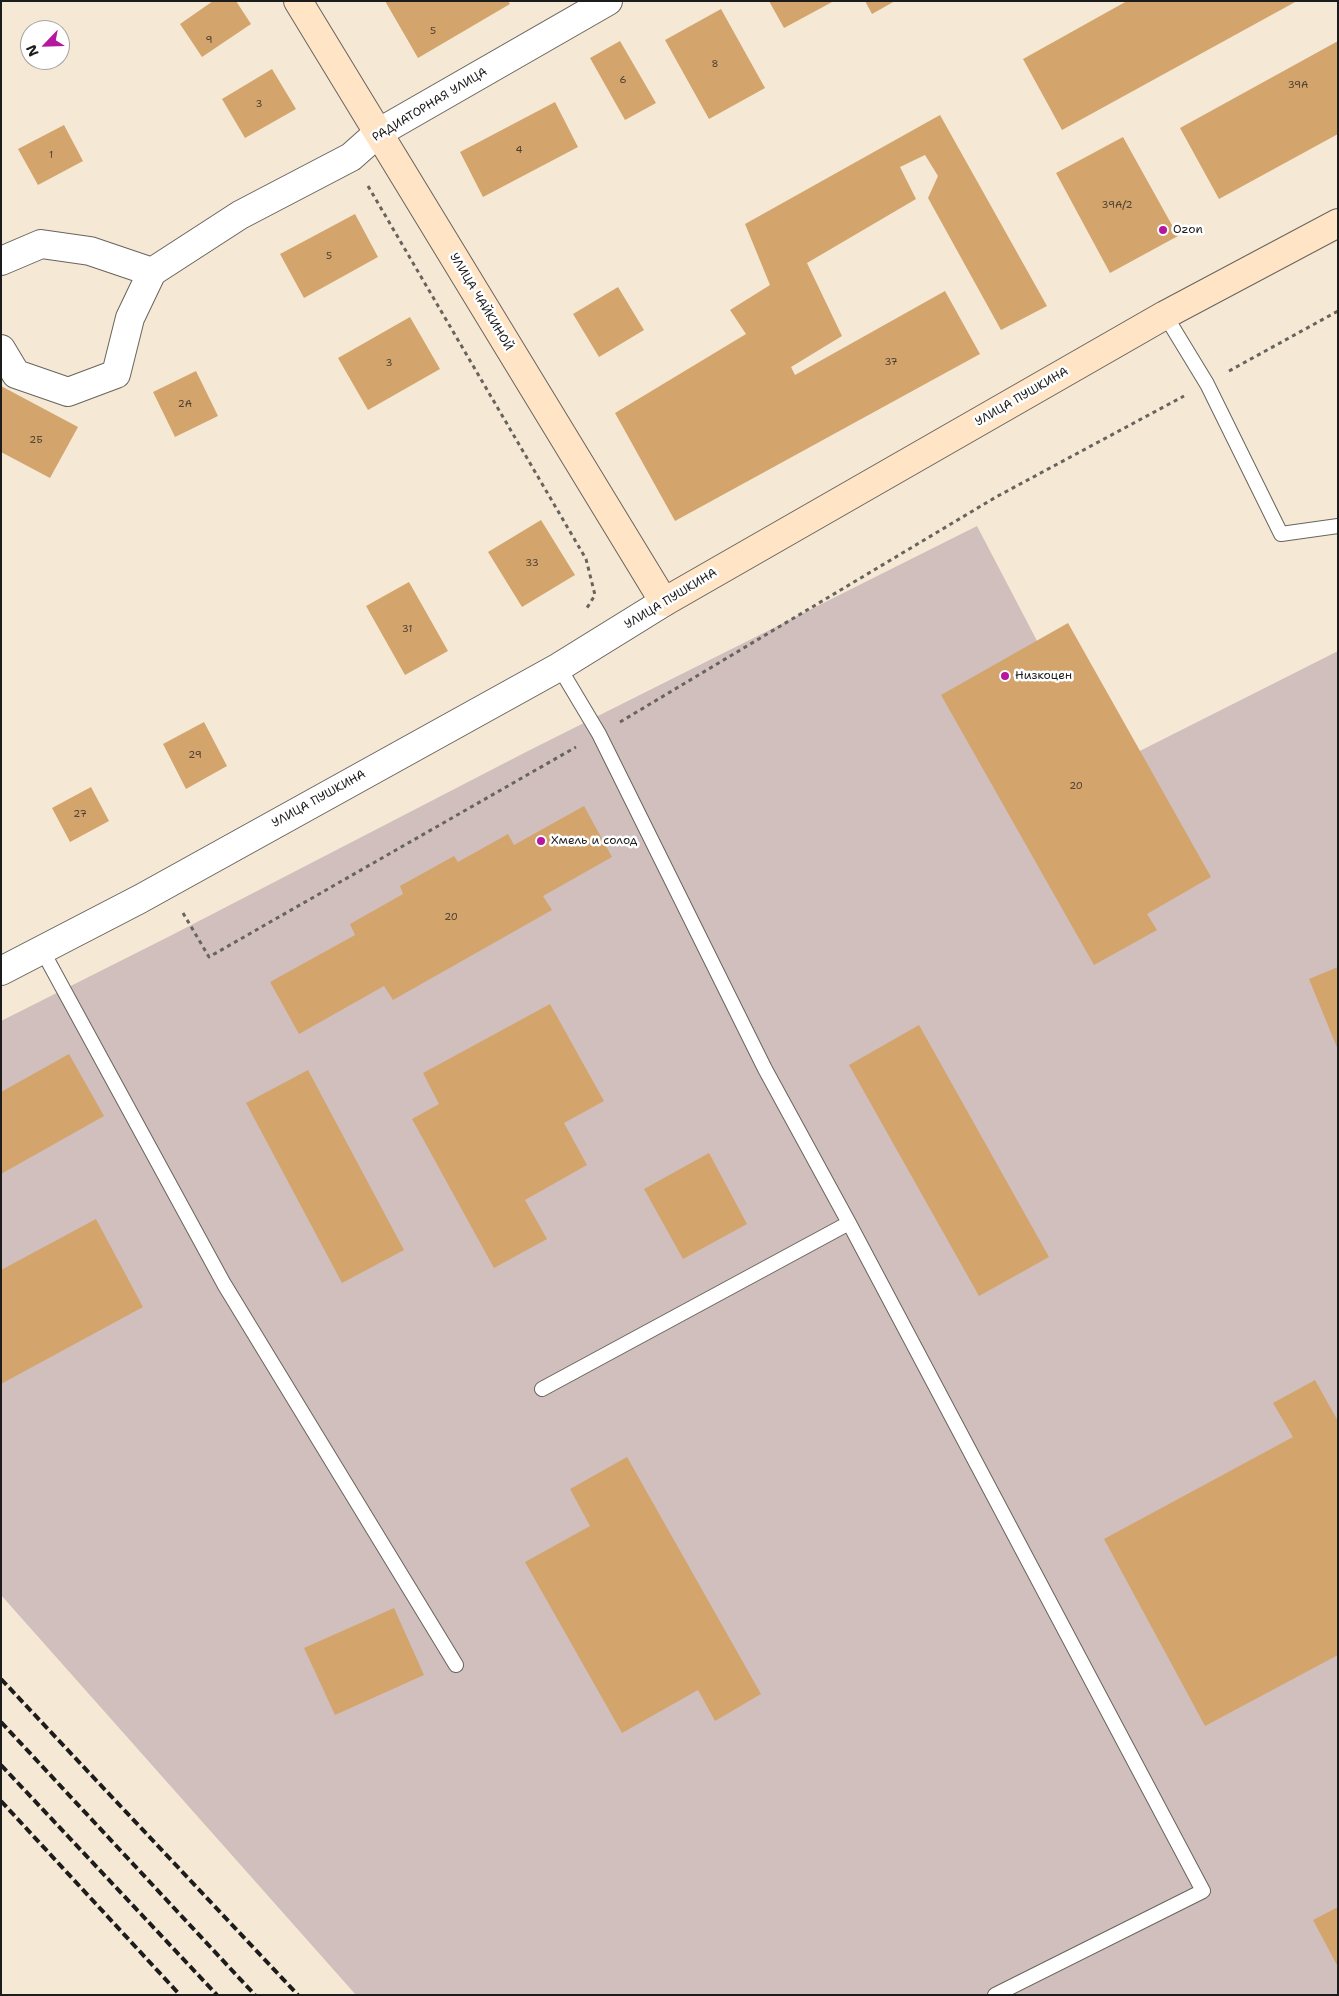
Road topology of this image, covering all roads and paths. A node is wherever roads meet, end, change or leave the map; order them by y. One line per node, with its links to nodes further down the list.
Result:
1 (298, 1): 3 (street, УЛИЦА ЧАЙКИНОЙ)
2 (608, 1): 3 (street, РАДИАТОРНАЯ УЛИЦА)
3 (378, 133): 4 (street, РАДИАТОРНАЯ УЛИЦА); 13 (street, УЛИЦА ЧАЙКИНОЙ)
4 (351, 157): 7 (street, РАДИАТОРНАЯ УЛИЦА); 14 (path)
5 (1338, 223): 9 (street, УЛИЦА ПУШКИНА)
6 (1, 261): 7 (street)
7 (152, 272): 10 (street)
8 (1338, 311): 11 (path)
9 (1165, 315): 11 (lane); 13 (street, УЛИЦА ПУШКИНА)
10 (1, 349)
11 (1207, 384): 12 (lane); 16 (path)
12 (1338, 526)
13 (664, 602): 15 (street, УЛИЦА ПУШКИНА)
14 (582, 615)
15 (559, 667): 16 (lane); 17 (street, УЛИЦА ПУШКИНА)
16 (599, 734): 17 (path); 20 (lane)
17 (166, 883): 18 (street, УЛИЦА ПУШКИНА)
18 (42, 950): 19 (street, УЛИЦА ПУШКИНА); 22 (lane)
19 (1, 971)
20 (849, 1223): 21 (lane); 23 (lane)
21 (542, 1390)
22 (456, 1665)
23 (995, 1995)

